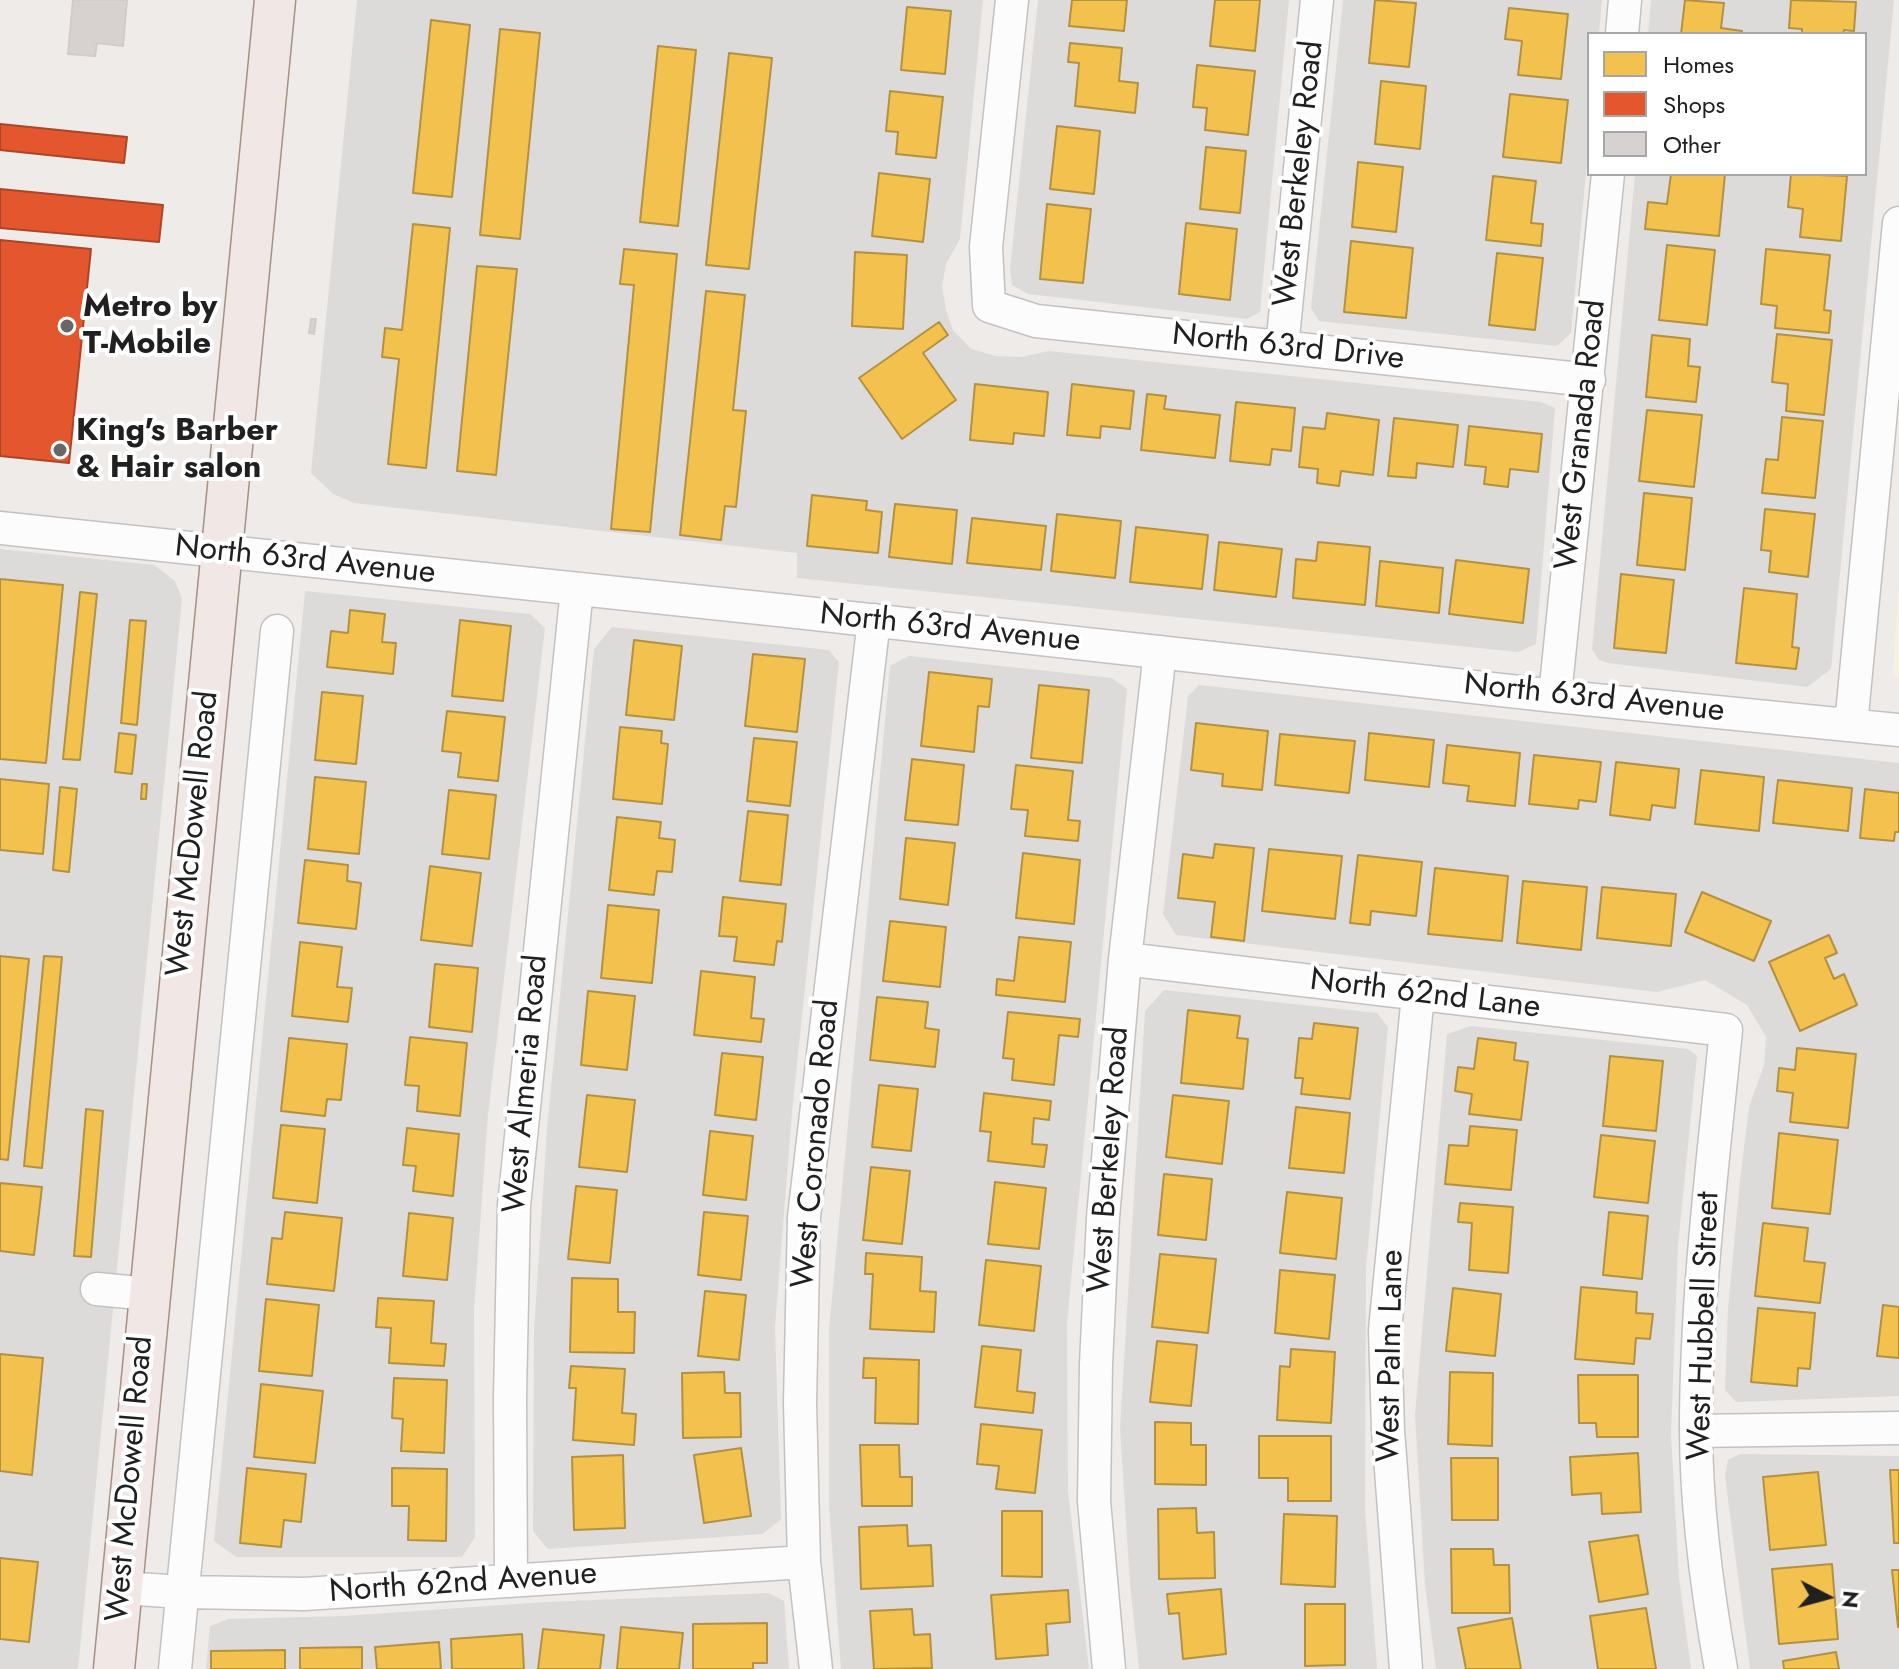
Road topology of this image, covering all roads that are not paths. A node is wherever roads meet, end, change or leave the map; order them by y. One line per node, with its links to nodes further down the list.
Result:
1 (275, 0): 11 (main road, West McDowell Road)
2 (1012, 0): 8 (street, North 63rd Drive)
3 (1317, 0): 8 (street, West Berkeley Road)
4 (1625, 0): 5 (street)
5 (1622, 32)
6 (1608, 176): 9 (street, West Granada Road)
7 (1899, 223): 17 (street)
8 (1282, 347): 9 (street, North 63rd Drive)
9 (1589, 380): 16 (street, West Granada Road)
10 (0, 528): 11 (street, North 63rd Avenue)
11 (221, 553): 12 (street, North 63rd Avenue); 23 (main road, West McDowell Road)
12 (577, 589): 13 (street, North 63rd Avenue); 27 (street, West Almeria Road)
13 (874, 620): 15 (street, North 63rd Avenue); 26 (street, West Coronado Road)
14 (277, 631): 29 (street, West McDowell Road)
15 (1160, 652): 16 (street, North 63rd Avenue); 19 (street, West Berkeley Road)
16 (1555, 696): 17 (street, North 63rd Avenue)
17 (1851, 725): 18 (street, North 63rd Avenue)
18 (1899, 730)
19 (1125, 959): 20 (street, North 62nd Lane); 33 (street, West Berkeley Road)
20 (1418, 995): 21 (street, North 62nd Lane); 34 (street, West Palm Lane)
21 (1726, 1030): 25 (street, West Hubbell Street)
22 (97, 1289): 23 (street)
23 (149, 1294): 28 (main road, West McDowell Road)
24 (1899, 1428): 25 (street)
25 (1696, 1431): 35 (street, West Hubbell Street)
26 (804, 1562): 27 (street, North 62nd Avenue); 32 (street, West Coronado Road)
27 (511, 1581): 29 (street, North 62nd Avenue)
28 (121, 1588): 29 (street, North 62nd Avenue); 30 (main road, West McDowell Road)
29 (183, 1592): 31 (street, West McDowell Road)
30 (114, 1669)
31 (175, 1669)
32 (816, 1669)
33 (1109, 1669)
34 (1406, 1669)
35 (1721, 1669)

